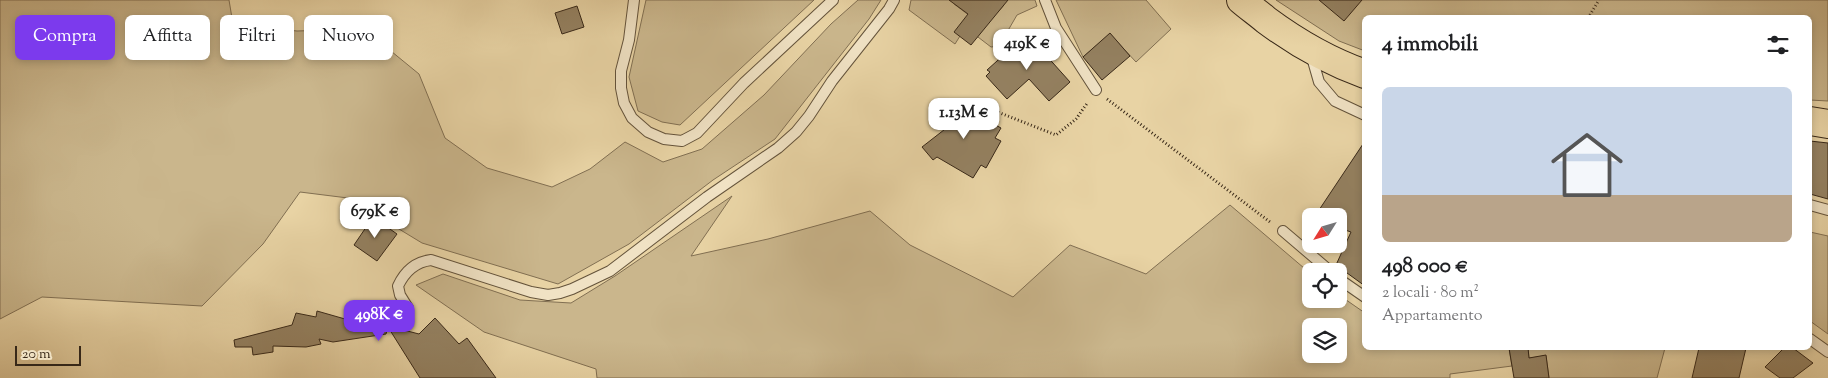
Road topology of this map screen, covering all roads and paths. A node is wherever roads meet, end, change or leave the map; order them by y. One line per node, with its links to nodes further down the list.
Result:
1 (634, 0): 2 (lane)
2 (833, 0)
3 (894, 0): 21 (lane)
4 (1045, 0): 10 (lane)
5 (1241, 0): 8 (main road)
6 (1599, 0): 7 (path)
7 (1590, 15)
8 (1310, 51): 9 (main road); 11 (lane)
9 (1362, 73)
10 (1096, 90): 14 (path); 17 (path)
11 (1362, 113)
12 (1812, 121): 13 (main road)
13 (1828, 124)
14 (959, 130)
15 (1812, 206): 16 (lane)
16 (1828, 210)
17 (1282, 231): 18 (lane)
18 (1320, 263)
19 (1347, 285): 20 (lane)
20 (1362, 295)
21 (408, 308)
22 (1812, 340): 23 (lane)
23 (1828, 352)

